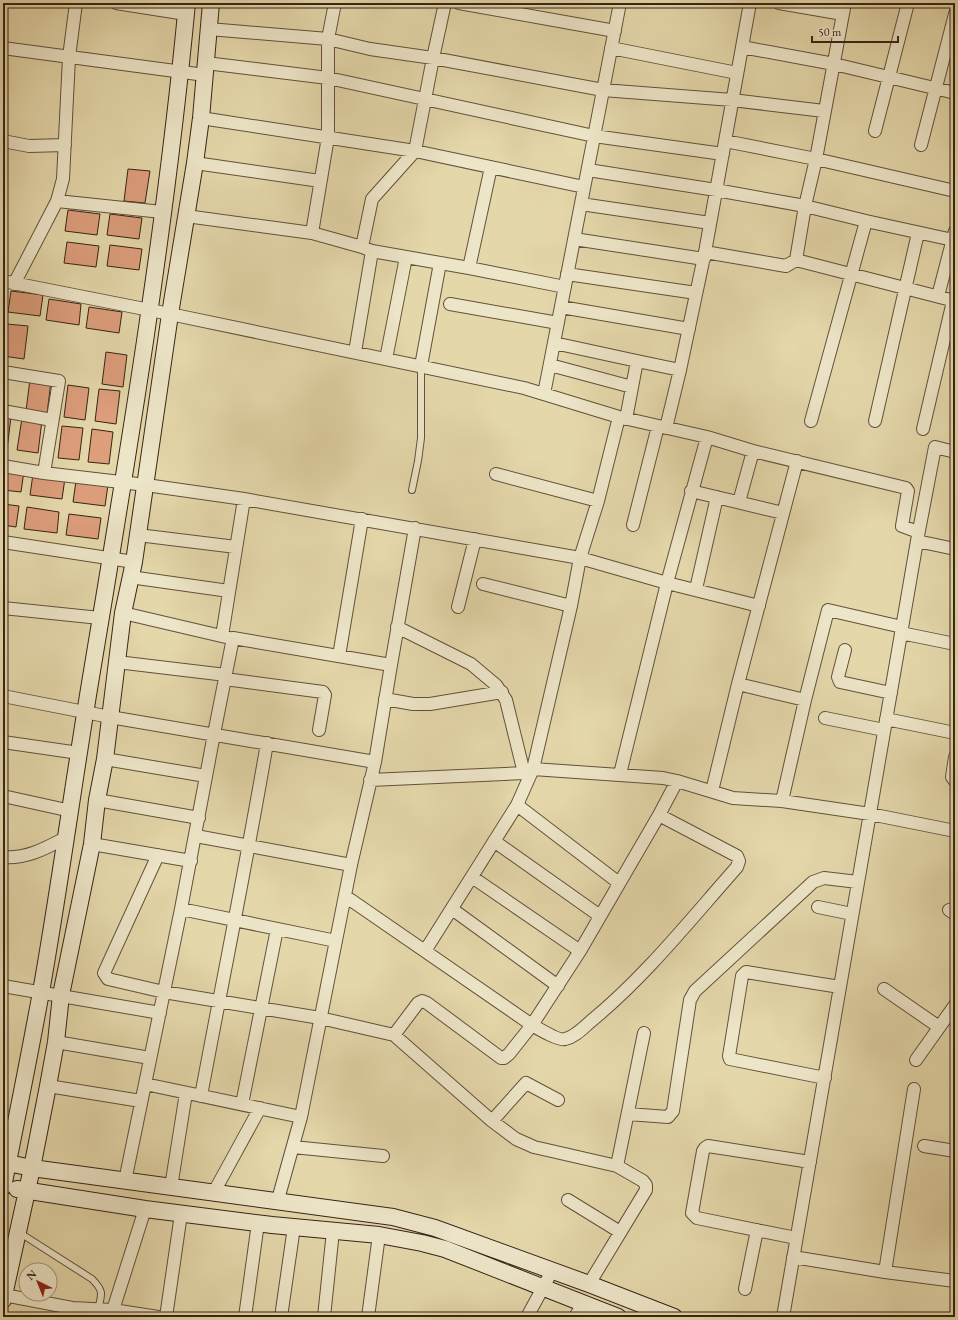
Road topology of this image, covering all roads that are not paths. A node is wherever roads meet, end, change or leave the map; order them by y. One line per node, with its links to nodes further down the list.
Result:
1 (76, 3): 20 (street)
2 (116, 3): 11 (street)
3 (211, 3): 14 (street)
4 (335, 3): 16 (street)
5 (445, 3): 21 (street)
6 (459, 3): 15 (street)
7 (620, 3): 15 (street)
8 (750, 3): 17 (street)
9 (779, 3): 12 (street)
10 (908, 3): 26 (street)
11 (187, 8): 24 (street)
12 (844, 9): 22 (street)
13 (955, 14): 28 (street)
14 (209, 29): 16 (street); 23 (street)
15 (615, 31): 19 (street)
16 (328, 39): 21 (street); 27 (street)
17 (742, 47): 22 (street); 25 (street)
18 (3, 48): 20 (street)
19 (612, 48): 25 (street); 29 (street)
20 (69, 57): 24 (street); 40 (street)
21 (433, 58): 29 (street); 31 (street)
22 (834, 64): 26 (street); 33 (street)
23 (205, 69): 24 (street); 27 (street); 34 (street)
24 (181, 72): 55 (street)
25 (737, 73): 32 (street)
26 (888, 76): 28 (street); 35 (street)
27 (328, 78): 31 (street); 37 (street)
28 (936, 89): 30 (street); 41 (street)
29 (603, 90): 32 (street); 36 (street)
30 (955, 93)
31 (425, 100): 36 (street); 42 (street)
32 (732, 100): 33 (street); 39 (street)
33 (824, 112): 44 (street)
34 (201, 118): 37 (street); 45 (street)
35 (875, 131)
36 (594, 136): 43 (street); 47 (street)
37 (328, 137): 42 (street); 48 (street)
38 (3, 141): 40 (street)
39 (725, 141): 43 (street); 44 (street)
40 (65, 145): 52 (street)
41 (921, 145)
42 (415, 151): 46 (street); 63 (street)
43 (723, 154): 51 (street)
44 (816, 159): 50 (street); 54 (street)
45 (195, 163): 48 (street); 56 (street)
46 (491, 167): 49 (street); 68 (street)
47 (588, 170): 49 (street); 51 (street)
48 (320, 181): 59 (street)
49 (584, 187): 53 (street)
50 (955, 189)
51 (716, 190): 54 (street); 58 (street)
52 (57, 201): 55 (street); 71 (street)
53 (581, 204): 58 (street); 62 (street)
54 (805, 206): 57 (street); 66 (street)
55 (162, 212): 79 (street)
56 (186, 216): 59 (street); 80 (street)
57 (866, 221): 60 (street); 70 (street)
58 (710, 223): 64 (street)
59 (312, 233): 63 (street)
60 (918, 233): 61 (street); 73 (street)
61 (954, 235): 75 (street)
62 (574, 239): 64 (street); 69 (street)
63 (367, 249): 65 (street); 84 (street)
64 (704, 255): 66 (street); 74 (street)
65 (406, 257): 67 (street); 85 (street)
66 (796, 260): 70 (street)
67 (440, 263): 68 (street); 88 (street)
68 (469, 268): 72 (street)
69 (567, 274): 72 (street); 74 (street)
70 (852, 274): 73 (street); 96 (street)
71 (9, 283): 79 (street)
72 (565, 287): 78 (street)
73 (905, 289): 75 (street); 97 (street)
74 (696, 293): 82 (street)
75 (938, 296): 76 (street)
76 (954, 301): 99 (street)
77 (450, 304): 81 (street)
78 (561, 306): 81 (street); 82 (street)
79 (150, 310): 80 (street); 107 (street)
80 (170, 314): 84 (street); 108 (street)
81 (558, 323): 83 (street)
82 (689, 329): 89 (street)
83 (554, 343): 86 (street); 87 (street)
84 (355, 352): 85 (street)
85 (386, 359): 88 (street)
86 (637, 361): 89 (street); 91 (street)
87 (550, 365): 91 (street); 92 (street)
88 (421, 366): 92 (street); 109 (lane)
89 (680, 370): 98 (street)
90 (3, 372): 95 (street)
91 (632, 387): 94 (street)
92 (544, 394): 94 (street)
93 (3, 411): 95 (street)
94 (622, 418): 98 (street); 113 (street)
95 (52, 420): 105 (street)
96 (811, 421)
97 (875, 421)
98 (662, 427): 100 (street); 117 (street)
99 (923, 429)
100 (707, 437): 101 (street); 110 (street)
101 (753, 451): 103 (street); 114 (street)
102 (955, 452): 120 (street)
103 (797, 461): 115 (street); 120 (street)
104 (3, 466): 105 (street)
105 (44, 473): 107 (street)
106 (496, 474): 113 (street)
107 (124, 482): 108 (street); 126 (street)
108 (146, 485): 112 (street); 119 (street)
109 (412, 490)
110 (691, 491): 111 (street); 128 (street)
111 (717, 497): 114 (street); 130 (street)
112 (244, 499): 116 (street); 123 (street)
113 (598, 501): 125 (street)
114 (739, 502): 115 (street)
115 (783, 513): 133 (street)
116 (362, 519): 118 (street); 143 (street)
117 (633, 525)
118 (415, 528): 121 (street); 138 (street)
119 (138, 535): 123 (street); 127 (street)
120 (918, 536): 124 (street); 139 (street)
121 (475, 539): 125 (street); 134 (street)
122 (3, 542): 126 (street)
123 (236, 547): 131 (street)
124 (955, 549)
125 (580, 558): 128 (street); 132 (street)
126 (110, 559): 127 (street); 137 (street)
127 (132, 569): 131 (street); 136 (street)
128 (668, 583): 130 (street); 167 (street)
129 (484, 584): 132 (street)
130 (696, 589): 133 (street)
131 (229, 591): 140 (street)
132 (571, 606): 166 (street)
133 (759, 606): 147 (street)
134 (458, 607)
135 (3, 608): 137 (street)
136 (123, 613): 140 (street); 144 (street)
137 (100, 618): 153 (street)
138 (397, 627): 145 (street); 148 (street)
139 (901, 630): 141 (street); 149 (street); 152 (street)
140 (228, 637): 143 (street); 146 (street)
141 (955, 644)
142 (845, 650): 149 (street)
143 (339, 656): 145 (street)
144 (117, 662): 146 (street); 154 (street)
145 (390, 665): 151 (street)
146 (225, 677): 157 (street); 158 (street)
147 (738, 684): 152 (street); 172 (street)
148 (502, 692): 151 (street); 166 (street)
149 (891, 693): 156 (street)
150 (3, 696): 153 (street)
151 (385, 699): 165 (street)
152 (805, 700): 175 (street)
153 (85, 712): 154 (street); 162 (street)
154 (110, 717): 158 (street); 164 (street)
155 (825, 718): 156 (street)
156 (885, 725): 159 (street); 178 (street)
157 (319, 730)
158 (214, 734): 161 (street); 168 (street)
159 (955, 734)
160 (3, 742): 162 (street)
161 (267, 743): 165 (street); 186 (street)
162 (79, 753): 177 (street)
163 (955, 757): 171 (street)
164 (105, 759): 168 (street); 174 (street)
165 (375, 762): 169 (street)
166 (529, 771): 167 (street); 169 (street); 176 (street)
167 (620, 774): 170 (street)
168 (206, 776): 180 (street)
169 (370, 780): 190 (street)
170 (677, 781): 172 (street); 179 (street)
171 (955, 781)
172 (712, 791): 175 (street)
173 (3, 796): 177 (street)
174 (97, 800): 180 (street); 185 (street)
175 (782, 801): 178 (street)
176 (517, 805): 184 (street); 193 (street)
177 (71, 811): 183 (street)
178 (870, 814): 181 (street); 192 (street)
179 (659, 815): 193 (street); 217 (street)
180 (199, 818): 182 (street)
181 (955, 831)
182 (196, 836): 186 (street); 189 (street)
183 (66, 837): 188 (street); 209 (street)
184 (494, 841): 191 (street); 199 (street)
185 (92, 844): 187 (street); 211 (street)
186 (249, 846): 190 (street); 200 (street)
187 (158, 856): 189 (street); 210 (street)
188 (3, 857)
189 (191, 861): 196 (street)
190 (351, 864): 194 (street)
191 (472, 877): 197 (street); 204 (street)
192 (858, 882): 198 (street); 235 (street)
193 (619, 883): 199 (street)
194 (345, 896): 202 (street); 203 (street)
195 (818, 907): 198 (street)
196 (181, 909): 200 (street); 210 (street)
197 (452, 909): 203 (street); 206 (street)
198 (852, 914): 207 (street)
199 (600, 916): 204 (street)
200 (234, 920): 201 (street); 212 (street)
201 (277, 929): 202 (street); 214 (street)
202 (336, 941): 216 (street)
203 (425, 951): 217 (street)
204 (580, 951): 206 (street)
205 (3, 986): 209 (street)
206 (558, 986): 217 (street)
207 (840, 987): 225 (street); 225 (street)
208 (884, 988): 218 (street)
209 (41, 992): 211 (street); 222 (street)
210 (164, 992): 212 (street); 215 (street)
211 (61, 996): 215 (street); 221 (street)
212 (219, 1001): 214 (street); 230 (street)
213 (955, 1005): 218 (street)
214 (260, 1008): 216 (street); 233 (street)
215 (160, 1013): 223 (street)
216 (320, 1018): 220 (street); 236 (street)
217 (532, 1026): 220 (street)
218 (939, 1027): 224 (street)
219 (644, 1033): 235 (street)
220 (394, 1035): 237 (street)
221 (55, 1048): 222 (street); 223 (street); 227 (street)
222 (30, 1052): 242 (street)
223 (150, 1058): 226 (street)
224 (916, 1060)
225 (825, 1078): 243 (street)
226 (145, 1084): 229 (street); 232 (street)
227 (48, 1086): 232 (street); 245 (street)
228 (914, 1089): 265 (street)
229 (186, 1093): 230 (street); 248 (street)
230 (201, 1096): 233 (street)
231 (558, 1100): 237 (street)
232 (141, 1101): 246 (street)
233 (242, 1104): 234 (street)
234 (260, 1108): 236 (street); 250 (street)
235 (628, 1114): 244 (street)
236 (301, 1117): 239 (street)
237 (492, 1121): 244 (street)
238 (924, 1146): 240 (street)
239 (293, 1147): 241 (street); 252 (street)
240 (955, 1151)
241 (384, 1156)
242 (5, 1162): 245 (street); 247 (street)
243 (810, 1162): 257 (street); 262 (street)
244 (618, 1166): 260 (street)
245 (32, 1168): 246 (street); 249 (street)
246 (125, 1181): 248 (street)
247 (3, 1187): 249 (street)
248 (171, 1187): 250 (street)
249 (26, 1191): 253 (street); 259 (street)
250 (214, 1192): 252 (street)
251 (568, 1200): 260 (street)
252 (277, 1203): 264 (street)
253 (145, 1209): 254 (street); 272 (street)
254 (181, 1214): 255 (street); 275 (street)
255 (258, 1223): 256 (street); 276 (street)
256 (294, 1227): 258 (street); 277 (street)
257 (757, 1230): 262 (street); 269 (street)
258 (333, 1231): 261 (street); 278 (street)
259 (18, 1232): 270 (street); 271 (lane)
260 (620, 1232): 267 (street)
261 (378, 1235): 268 (street); 279 (street)
262 (796, 1238): 263 (street)
263 (793, 1257): 265 (street); 283 (street)
264 (552, 1271): 267 (street); 268 (street)
265 (884, 1272): 266 (street)
266 (955, 1281)
267 (589, 1284): 282 (street)
268 (543, 1288): 273 (street); 280 (street)
269 (745, 1289)
270 (4, 1297): 271 (street)
271 (98, 1309): 272 (street)
272 (113, 1310): 274 (street)
273 (579, 1310): 281 (street)
274 (158, 1317)
275 (166, 1317)
276 (245, 1317)
277 (281, 1317)
278 (324, 1317)
279 (368, 1317)
280 (527, 1317)
281 (618, 1317)
282 (674, 1317)
283 (783, 1317)

